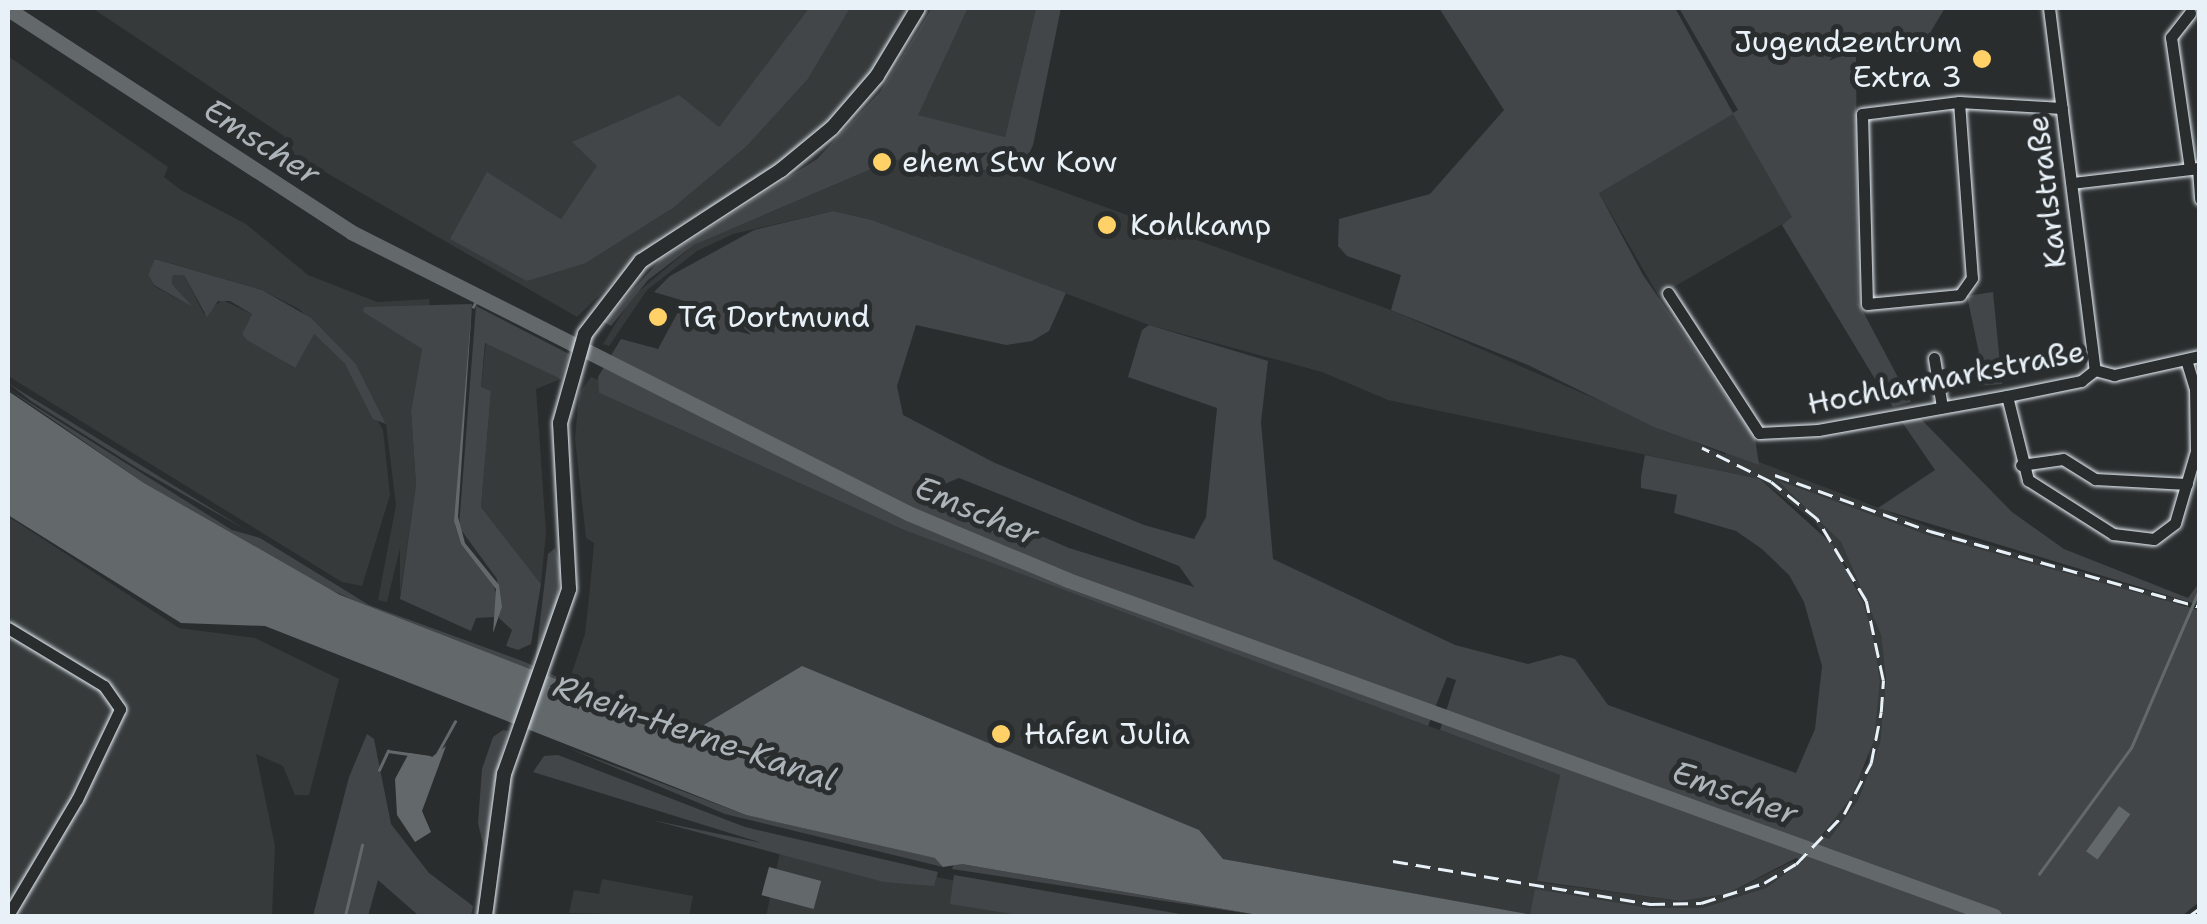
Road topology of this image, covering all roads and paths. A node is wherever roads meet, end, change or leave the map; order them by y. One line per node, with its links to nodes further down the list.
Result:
1 (918, 8): 20 (main road)
2 (2049, 8): 5 (street, Karlstraße)
3 (2192, 11): 6 (street)
4 (1959, 102): 4 (street); 5 (street)
5 (2062, 108): 7 (street, Karlstraße)
6 (2196, 168): 7 (street); 8 (street)
7 (2072, 182): 13 (street, Karlstraße)
8 (2200, 199)
9 (1668, 293): 15 (street, Hochlarmarkstraße)
10 (2200, 356): 12 (street, Hochlarmarkstraße)
11 (1934, 358): 15 (street)
12 (2186, 360): 13 (street, Hochlarmarkstraße); 17 (street)
13 (2095, 370): 14 (street, Hochlarmarkstraße)
14 (2006, 396): 15 (street, Hochlarmarkstraße); 16 (street)
15 (1942, 408)
16 (2021, 465): 17 (street); 17 (street)
17 (2186, 484)
18 (8, 628): 19 (street)
19 (8, 915)
20 (485, 916)

